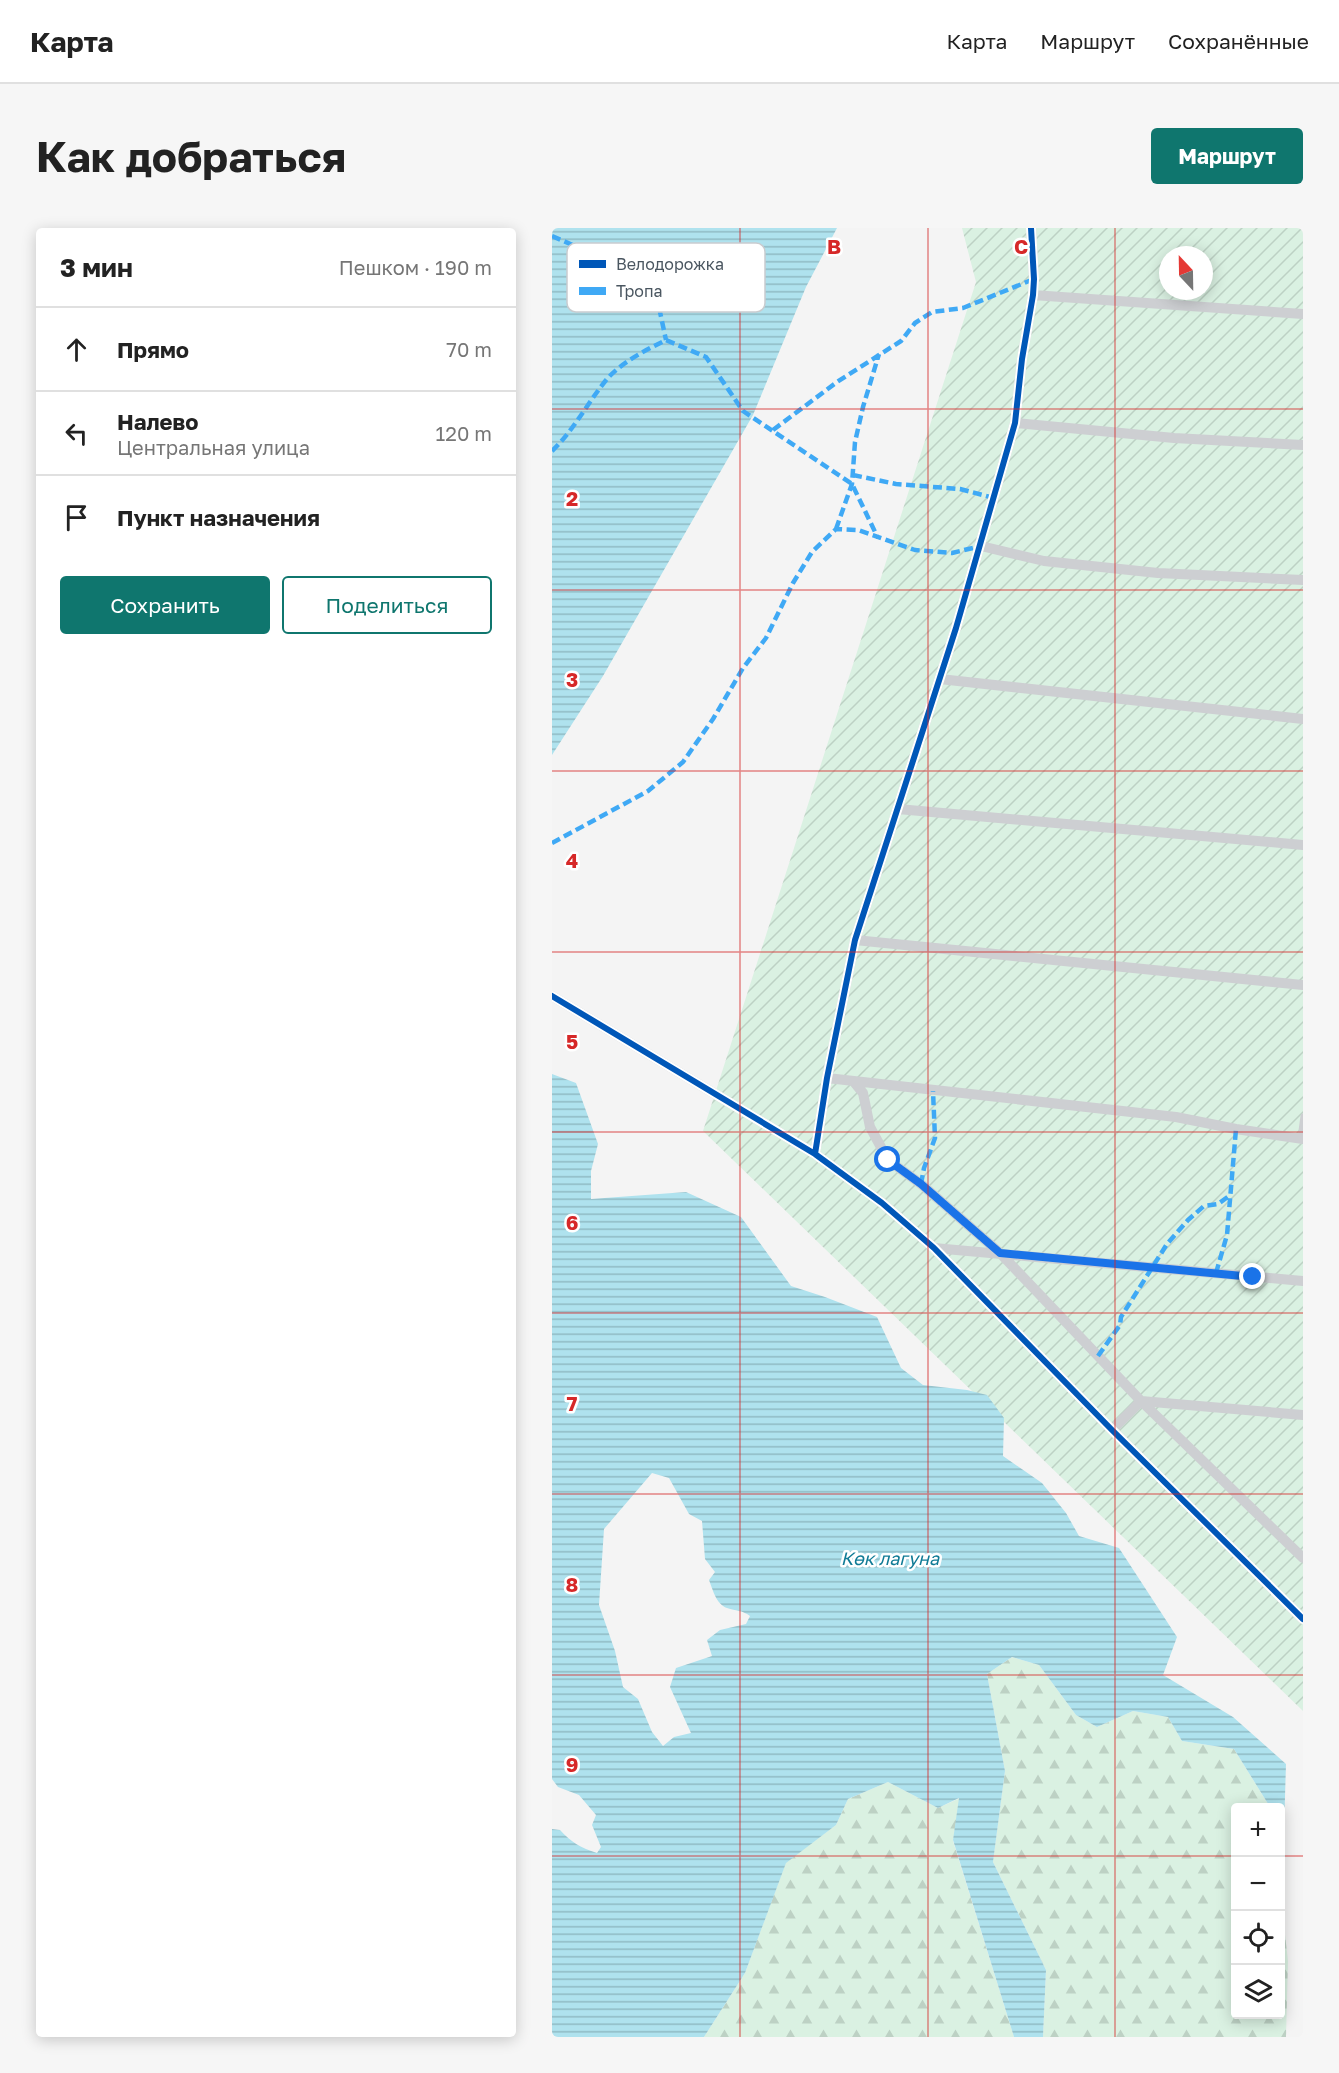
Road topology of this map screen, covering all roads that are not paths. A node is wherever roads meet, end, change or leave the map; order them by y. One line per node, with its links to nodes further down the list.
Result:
1 (1031, 228): 2 (street)
2 (1034, 295): 3 (street); 4 (street)
3 (1303, 314)
4 (1015, 423): 5 (street); 6 (street)
5 (1303, 445)
6 (981, 546): 7 (street); 8 (street)
7 (1303, 580)
8 (940, 678): 9 (street); 10 (street)
9 (1303, 719)
10 (897, 809): 11 (street); 12 (street)
11 (1303, 845)
12 (855, 939): 13 (street); 15 (street)
13 (1303, 985)
14 (552, 996): 19 (street)
15 (827, 1078): 16 (street); 19 (street)
16 (854, 1082): 18 (street); 21 (street)
17 (1303, 1116): 18 (lane)
18 (1301, 1139)
19 (815, 1154): 20 (street)
20 (934, 1248): 21 (street); 25 (street)
21 (1000, 1253): 22 (street); 23 (street)
22 (1303, 1281)
23 (1141, 1401): 24 (street); 25 (street); 26 (street)
24 (1303, 1415)
25 (1112, 1430): 28 (street)
26 (1298, 1546): 27 (street)
27 (1303, 1558)
28 (1303, 1619)

